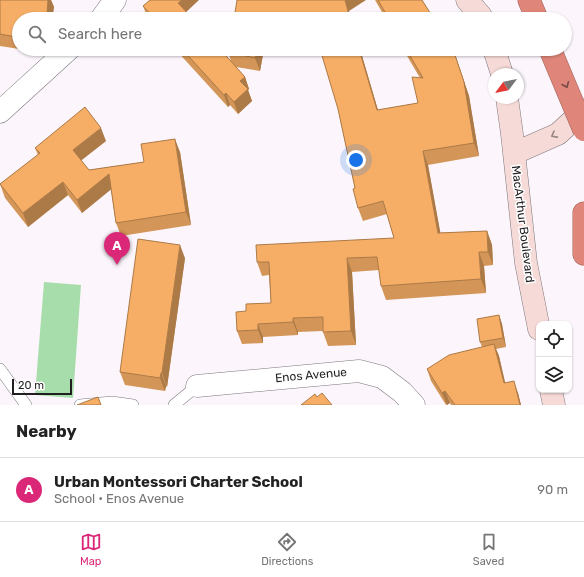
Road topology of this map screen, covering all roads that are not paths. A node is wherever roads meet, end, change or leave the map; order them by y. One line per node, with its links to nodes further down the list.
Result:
1 (115, 0): 3 (street)
2 (529, 0): 4 (highway)
3 (106, 12)
4 (534, 12)
5 (61, 56): 11 (street)
6 (496, 56): 8 (main road)
7 (553, 56): 12 (highway, one-way to 12, bridge)
8 (500, 68)
9 (508, 104): 13 (main road)
10 (584, 110): 13 (main road, MacArthur Boulevard, one-way to 13)
11 (0, 112)
12 (584, 130)
13 (514, 153): 16 (main road, MacArthur Boulevard)
14 (584, 214): 15 (highway)
15 (584, 254)
16 (537, 321)
17 (0, 369): 20 (lane)
18 (197, 386): 23 (lane); 24 (street, Enos Avenue)
19 (552, 393): 25 (main road)
20 (26, 405)
21 (80, 405): 22 (lane)
22 (133, 405)
23 (174, 405)
24 (414, 405)
25 (554, 405)

